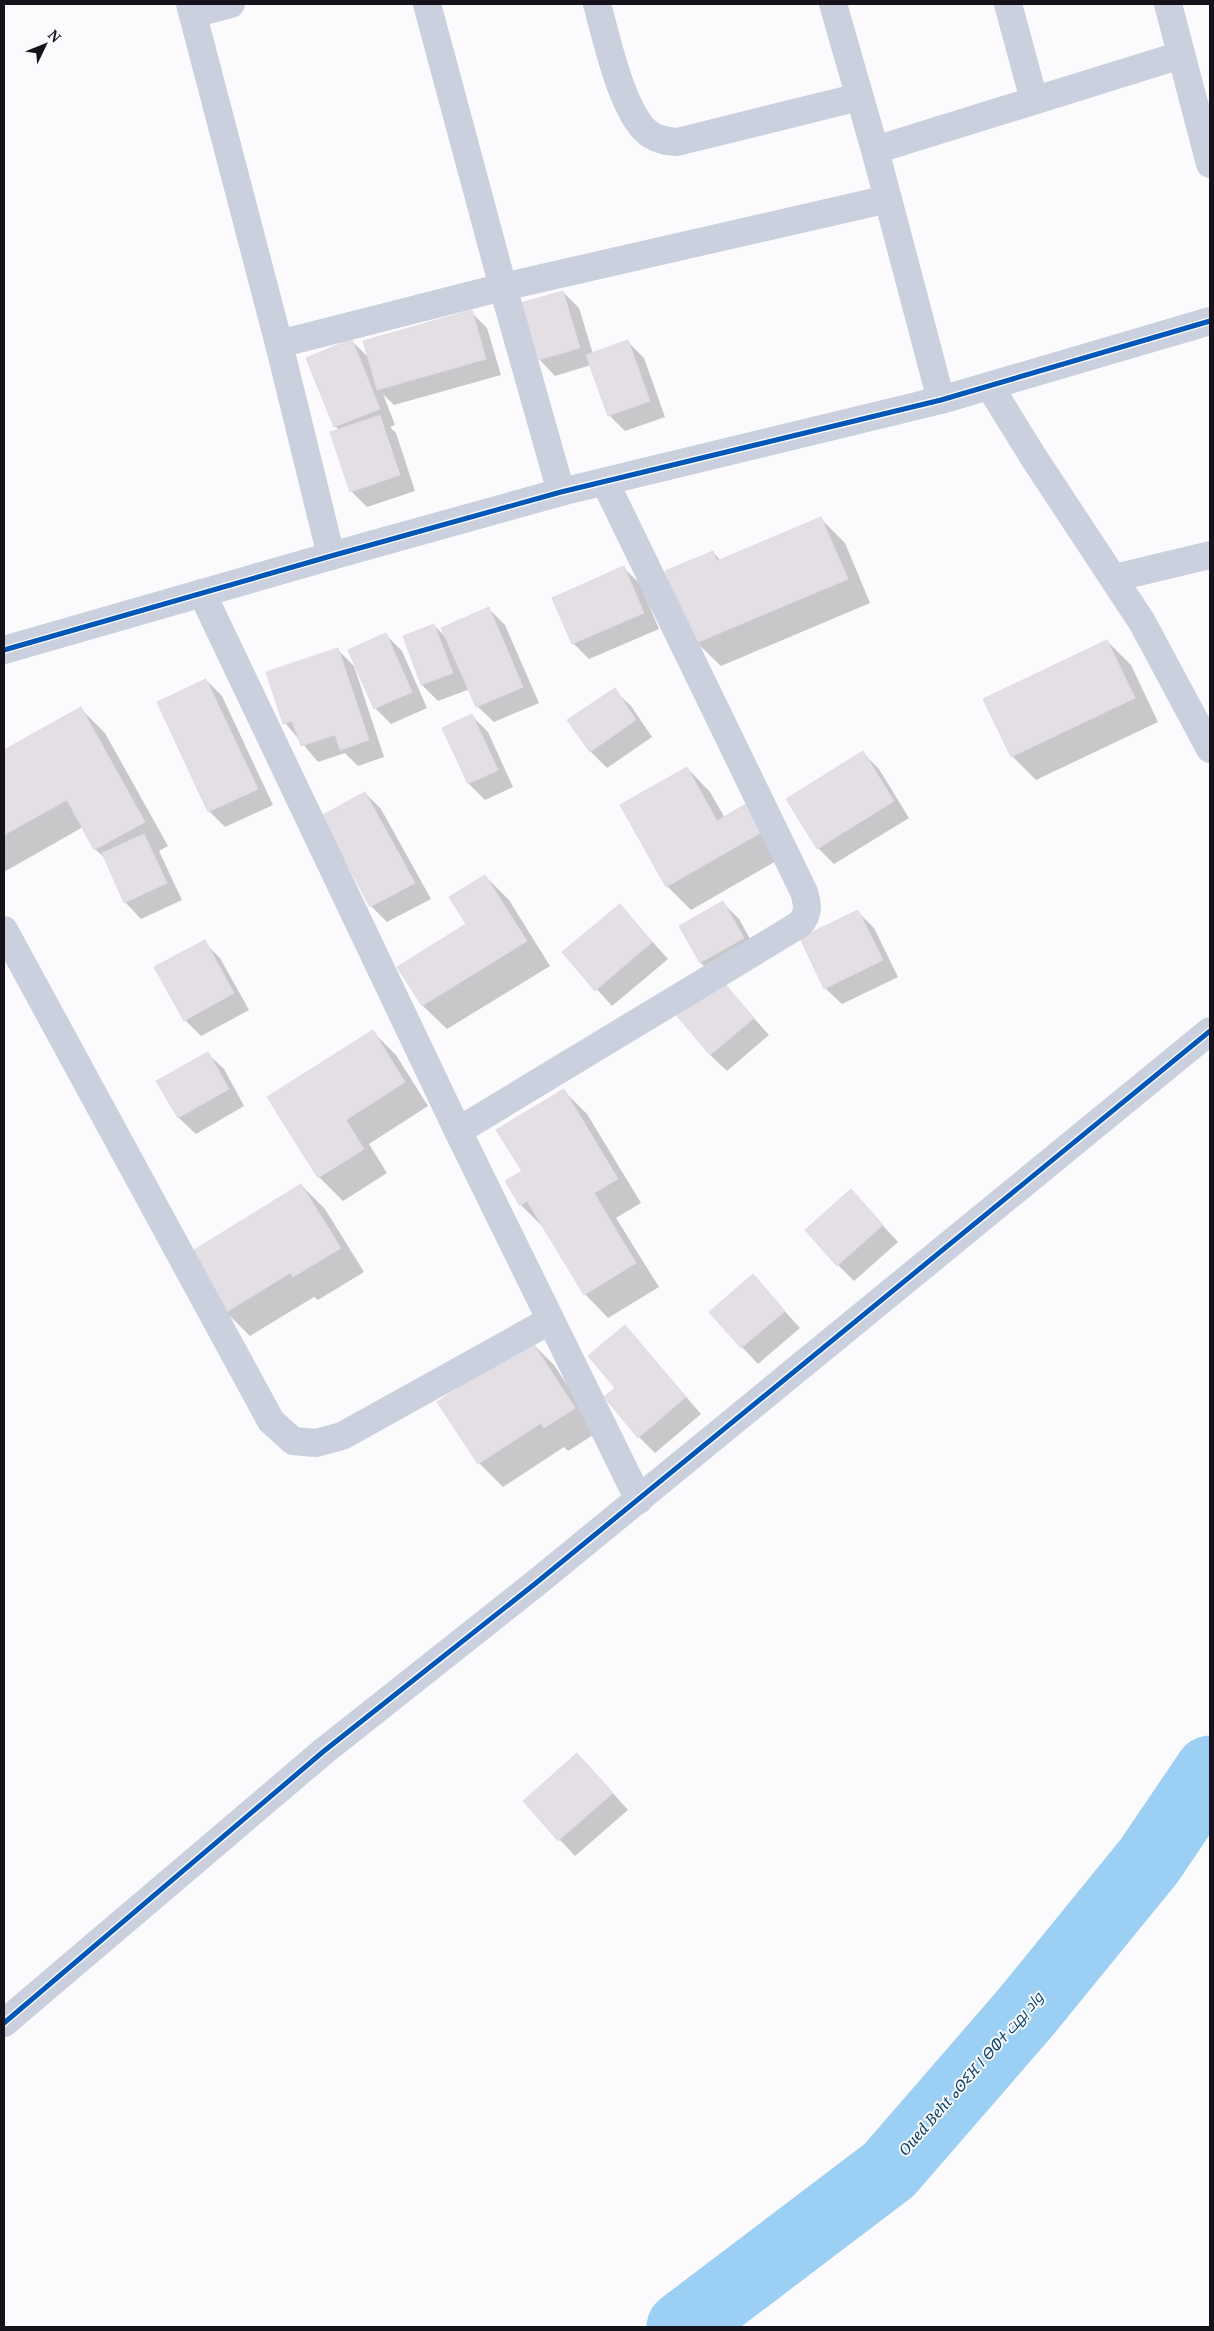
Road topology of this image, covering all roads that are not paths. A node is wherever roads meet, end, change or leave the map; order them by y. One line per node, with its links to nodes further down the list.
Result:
1 (231, 4): 7 (street)
2 (427, 4): 14 (street)
3 (597, 4): 9 (street)
4 (834, 4): 9 (street)
5 (1008, 4): 10 (street)
6 (1168, 4): 8 (street)
7 (191, 9): 16 (street)
8 (1181, 55): 10 (street); 12 (street)
9 (859, 97): 11 (street)
10 (1034, 100): 11 (street)
11 (875, 150): 13 (street)
12 (1210, 164)
13 (888, 199): 14 (street); 18 (street)
14 (503, 287): 16 (street); 20 (street)
15 (1210, 321): 17 (street)
16 (279, 344): 22 (street)
17 (990, 386): 18 (street); 23 (street)
18 (941, 400): 19 (street)
19 (605, 482): 20 (street); 29 (street)
20 (561, 492): 22 (street)
21 (1210, 555): 23 (street)
22 (331, 556): 24 (street)
23 (1114, 578): 26 (street)
24 (202, 593): 25 (street); 29 (street)
25 (4, 650)
26 (1210, 748)
27 (4, 930): 30 (street)
28 (1210, 1031): 31 (street)
29 (458, 1131): 30 (street)
30 (549, 1320): 31 (street)
31 (639, 1500): 32 (street)
32 (4, 2023)

